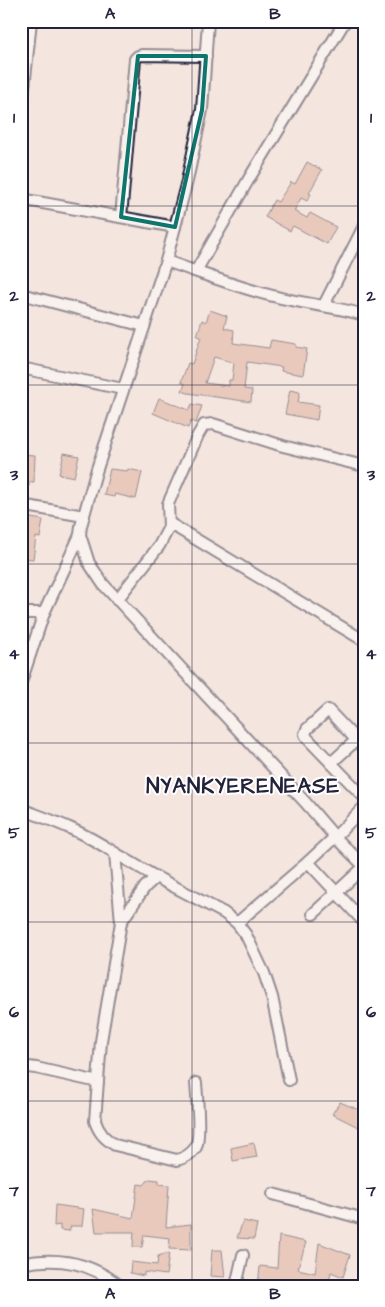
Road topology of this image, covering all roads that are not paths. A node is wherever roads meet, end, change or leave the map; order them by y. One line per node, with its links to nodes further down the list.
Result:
1 (31, 21): 5 (street)
2 (208, 21): 4 (street)
3 (345, 21): 12 (street)
4 (206, 56): 8 (street); 9 (street)
5 (23, 68): 6 (street)
6 (21, 116)
7 (21, 198): 8 (street)
8 (121, 217): 9 (street)
9 (175, 226): 11 (street)
10 (364, 226): 14 (street)
11 (166, 261): 12 (street); 16 (street)
12 (196, 271): 14 (street)
13 (21, 294): 16 (street)
14 (324, 305): 15 (street)
15 (364, 315)
16 (144, 326): 18 (street)
17 (21, 368): 18 (street)
18 (122, 389): 21 (street)
19 (364, 466): 22 (street)
20 (21, 505): 21 (street)
21 (84, 516): 23 (street)
22 (169, 523): 24 (street); 27 (street)
23 (80, 535): 24 (street); 26 (street)
24 (117, 600): 35 (street)
25 (21, 613): 26 (street)
26 (44, 613): 28 (street)
27 (363, 640)
28 (21, 682)
29 (360, 737): 30 (street); 31 (street); 31 (street)
30 (364, 748)
31 (331, 763): 32 (street)
32 (364, 798)
33 (364, 807): 35 (street)
34 (21, 809): 36 (street)
35 (335, 837): 37 (street); 38 (street)
36 (115, 853): 39 (street); 42 (street)
37 (308, 862): 40 (street); 44 (street)
38 (364, 866): 40 (street)
39 (156, 877): 42 (street); 44 (street)
40 (336, 892): 41 (street); 43 (street)
41 (312, 914)
42 (121, 922): 47 (street)
43 (364, 922)
44 (237, 923): 46 (street)
45 (21, 1066): 47 (street)
46 (289, 1080)
47 (98, 1082): 48 (street)
48 (196, 1083)
49 (273, 1194): 50 (street)
50 (364, 1219)
51 (243, 1254): 54 (street)
52 (21, 1264): 53 (street)
53 (120, 1286)
54 (236, 1286)

